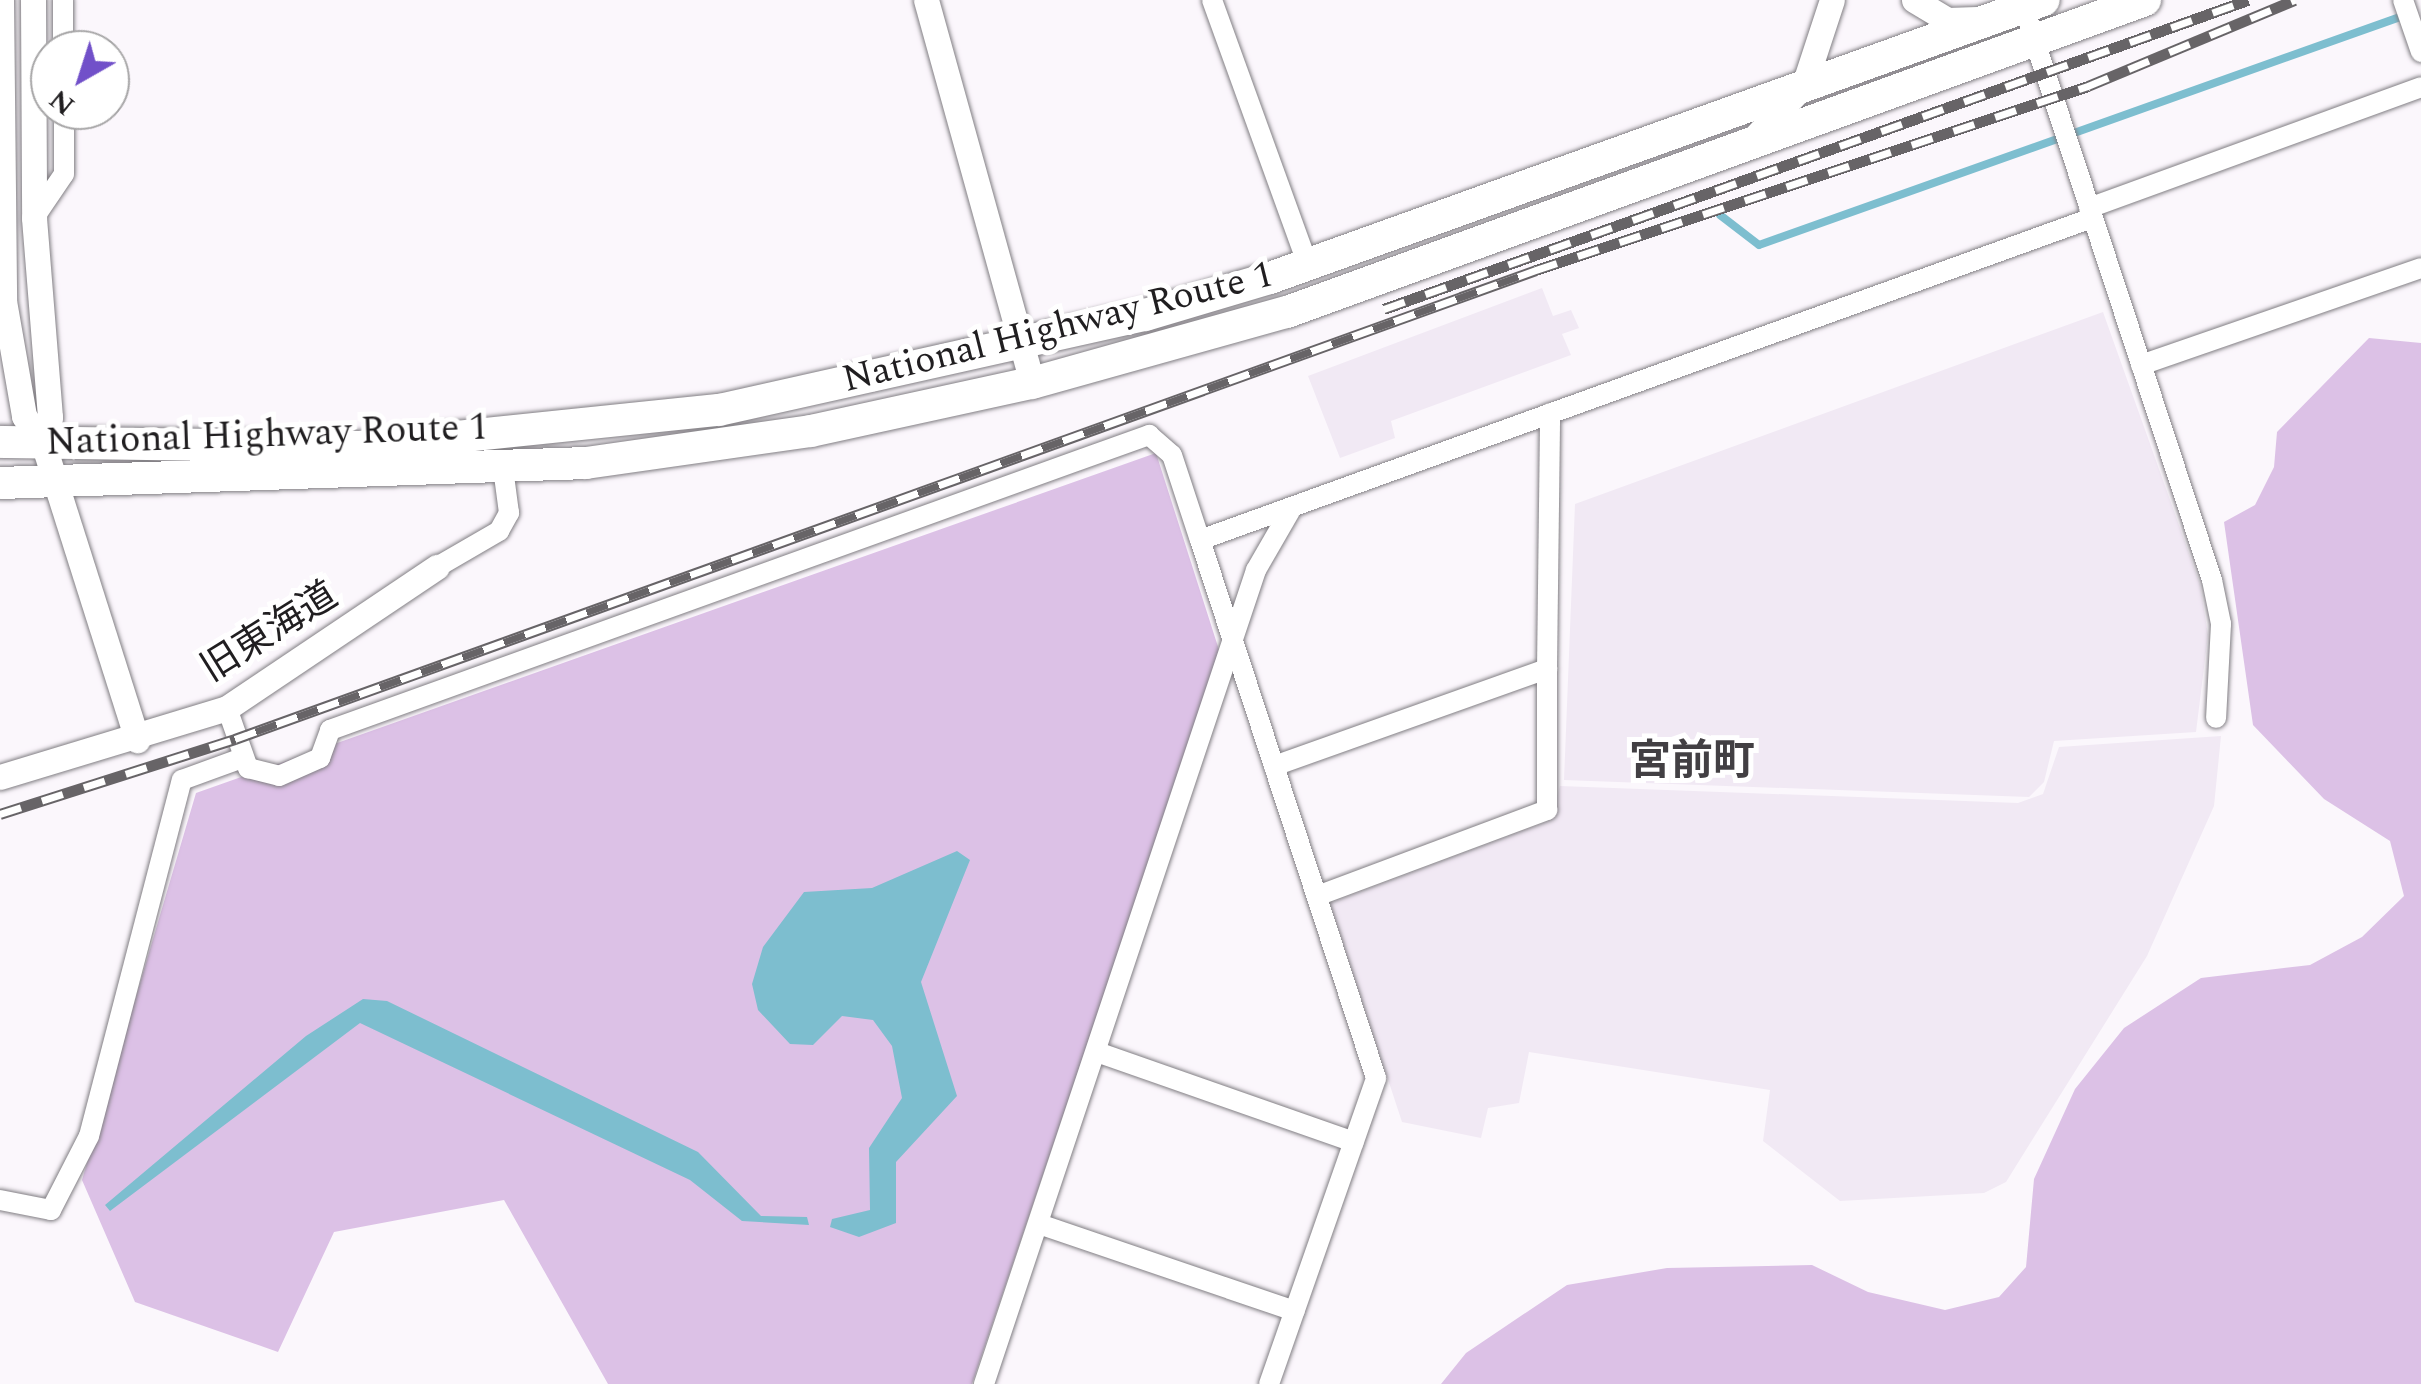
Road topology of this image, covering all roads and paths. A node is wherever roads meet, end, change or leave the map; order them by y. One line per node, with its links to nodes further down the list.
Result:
1 (0, 0): 21 (street)
2 (33, 0): 23 (street)
3 (62, 0): 13 (street)
4 (926, 0): 26 (street)
5 (1212, 0): 24 (street)
6 (1832, 0): 16 (street)
7 (1914, 0): 11 (street)
8 (2145, 0): 14 (highway, National Highway Route 1)
9 (2403, 0): 12 (street)
10 (2034, 4): 11 (highway, National Highway Route 1); 14 (street)
11 (1992, 19): 16 (highway, National Highway Route 1)
12 (2417, 28): 15 (street)
13 (63, 30)
14 (2035, 41): 18 (highway, National Highway Route 1); 22 (street)
15 (2421, 52)
16 (1804, 85): 18 (street); 20 (street); 24 (highway, National Highway Route 1)
17 (2421, 87): 22 (street)
18 (1887, 94): 20 (highway, National Highway Route 1)
19 (64, 130): 23 (street)
20 (1745, 148): 28 (highway, National Highway Route 1)
21 (2, 208): 31 (street)
22 (2090, 213): 27 (street); 29 (street)
23 (34, 218): 31 (street)
24 (1308, 265): 26 (highway, National Highway Route 1)
25 (2421, 268): 27 (street)
26 (1022, 342): 28 (street); 31 (highway, National Highway Route 1)
27 (2142, 365): 41 (street)
28 (1032, 384): 32 (highway, National Highway Route 1)
29 (1550, 413): 35 (street); 39 (street)
30 (0, 442): 31 (highway, National Highway Route 1)
31 (44, 443): 34 (street)
32 (503, 468): 34 (highway, National Highway Route 1); 37 (street, 旧東海道)
33 (0, 483): 34 (highway, National Highway Route 1)
34 (54, 485): 42 (street)
35 (1298, 504): 36 (street); 38 (street)
36 (1200, 540): 38 (street); 43 (street)
37 (437, 568): 40 (street, 旧東海道)
38 (1234, 643): 44 (street); 47 (street)
39 (1547, 669): 44 (street); 46 (street)
40 (227, 708): 42 (street, 旧東海道); 43 (street)
41 (2216, 718)
42 (137, 740): 45 (street, 旧東海道)
43 (242, 758): 49 (street)
44 (1274, 766): 46 (street)
45 (0, 778)
46 (1316, 896): 48 (street)
47 (1096, 1052): 48 (street); 50 (street)
48 (1354, 1142): 51 (street)
49 (0, 1200)
50 (1039, 1224): 51 (street); 52 (street)
51 (1295, 1311): 53 (street)
52 (984, 1384)
53 (1270, 1384)

